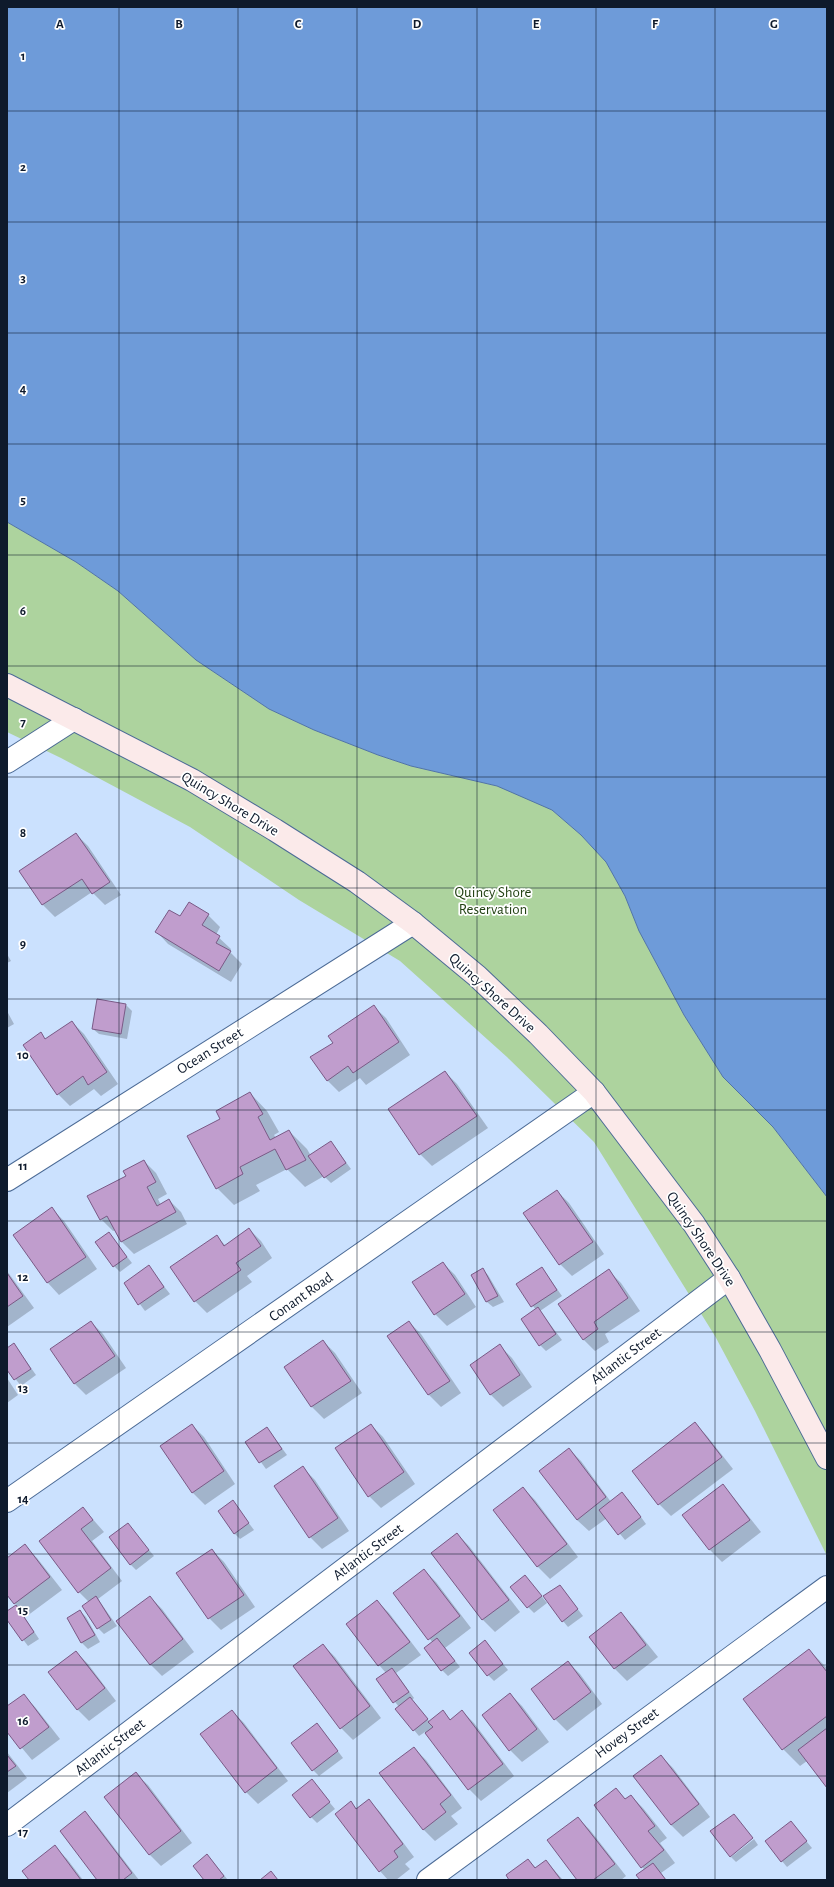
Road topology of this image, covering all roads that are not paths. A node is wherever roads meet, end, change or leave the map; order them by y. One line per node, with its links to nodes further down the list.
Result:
1 (7, 685): 2 (main road, Quincy Shore Drive)
2 (74, 719): 3 (street); 4 (main road, Quincy Shore Drive)
3 (7, 762)
4 (413, 923): 5 (main road, Quincy Shore Drive); 6 (street, Ocean Street)
5 (594, 1092): 7 (main road, Quincy Shore Drive); 9 (street, Conant Road)
6 (7, 1180)
7 (729, 1278): 8 (main road, Quincy Shore Drive); 11 (street, Atlantic Street)
8 (827, 1458)
9 (7, 1501)
10 (827, 1586): 12 (street, Hovey Street)
11 (7, 1825)
12 (428, 1880)

